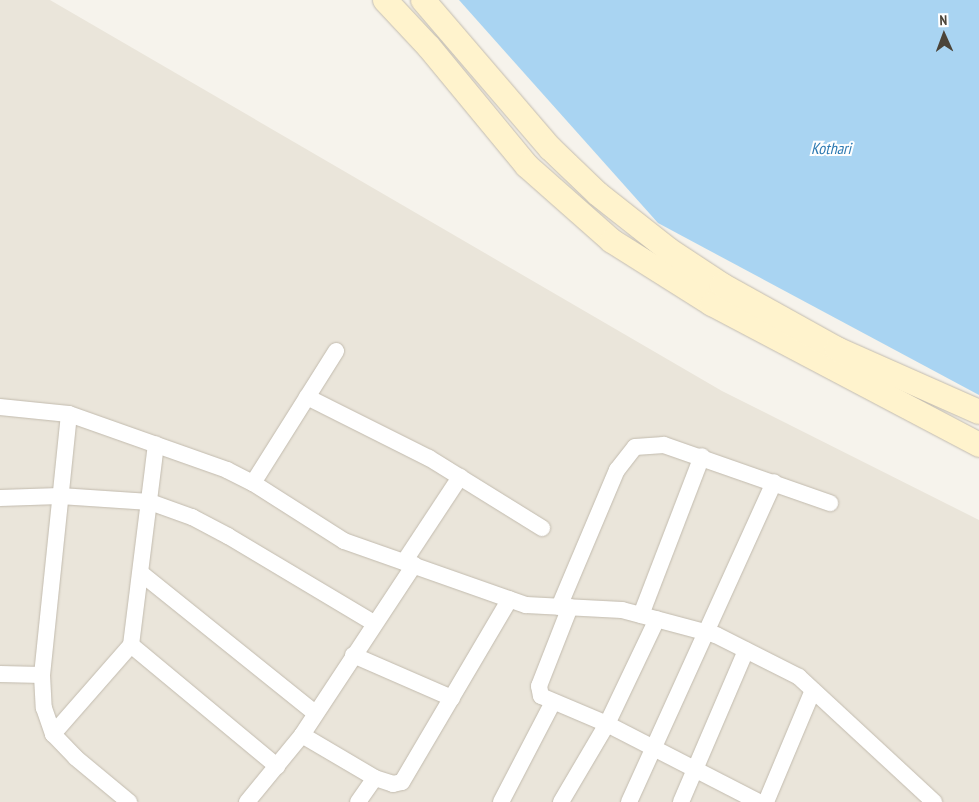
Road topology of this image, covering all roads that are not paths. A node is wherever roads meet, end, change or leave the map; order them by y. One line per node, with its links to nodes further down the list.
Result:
1 (385, 0): 3 (main road)
2 (423, 0): 3 (main road)
3 (717, 295): 5 (main road)
4 (336, 351): 6 (street)
5 (832, 358): 8 (main road); 11 (main road)
6 (307, 397): 13 (street); 15 (street)
7 (0, 407): 9 (street)
8 (979, 412)
9 (69, 414): 10 (street); 16 (street)
10 (156, 445): 15 (street); 18 (street)
11 (979, 446)
12 (702, 456): 14 (street); 24 (street); 25 (street)
13 (460, 477): 20 (street); 21 (street)
14 (774, 482): 19 (street); 27 (street)
15 (253, 483): 21 (street)
16 (60, 496): 17 (street); 18 (street); 32 (street)
17 (0, 498)
18 (150, 502): 22 (street); 26 (street)
19 (830, 503)
20 (542, 528)
21 (408, 564): 23 (street); 26 (street)
22 (142, 574): 28 (street); 36 (street)
23 (510, 599): 24 (street); 34 (street)
24 (565, 607): 25 (street); 35 (street)
25 (649, 617): 27 (street); 37 (street)
26 (374, 623): 30 (street)
27 (705, 632): 29 (street); 40 (street)
28 (131, 645): 38 (street); 41 (street)
29 (746, 650): 33 (street); 42 (street)
30 (353, 655): 34 (street); 36 (street)
31 (0, 674): 32 (street)
32 (42, 675): 38 (street)
33 (813, 690): 52 (street); 53 (street)
34 (452, 698): 43 (street)
35 (554, 702): 37 (street); 47 (street)
36 (316, 713): 39 (street)
37 (607, 724): 40 (street); 48 (street)
38 (53, 734): 44 (street)
39 (302, 735): 41 (street); 43 (street)
40 (651, 749): 42 (street); 49 (street)
41 (276, 766): 45 (street)
42 (694, 770): 50 (street); 51 (street)
43 (375, 778): 46 (street)
44 (129, 802)
45 (247, 802)
46 (358, 802)
47 (501, 802)
48 (562, 802)
49 (629, 802)
50 (680, 802)
51 (758, 802)
52 (766, 802)
53 (934, 802)

